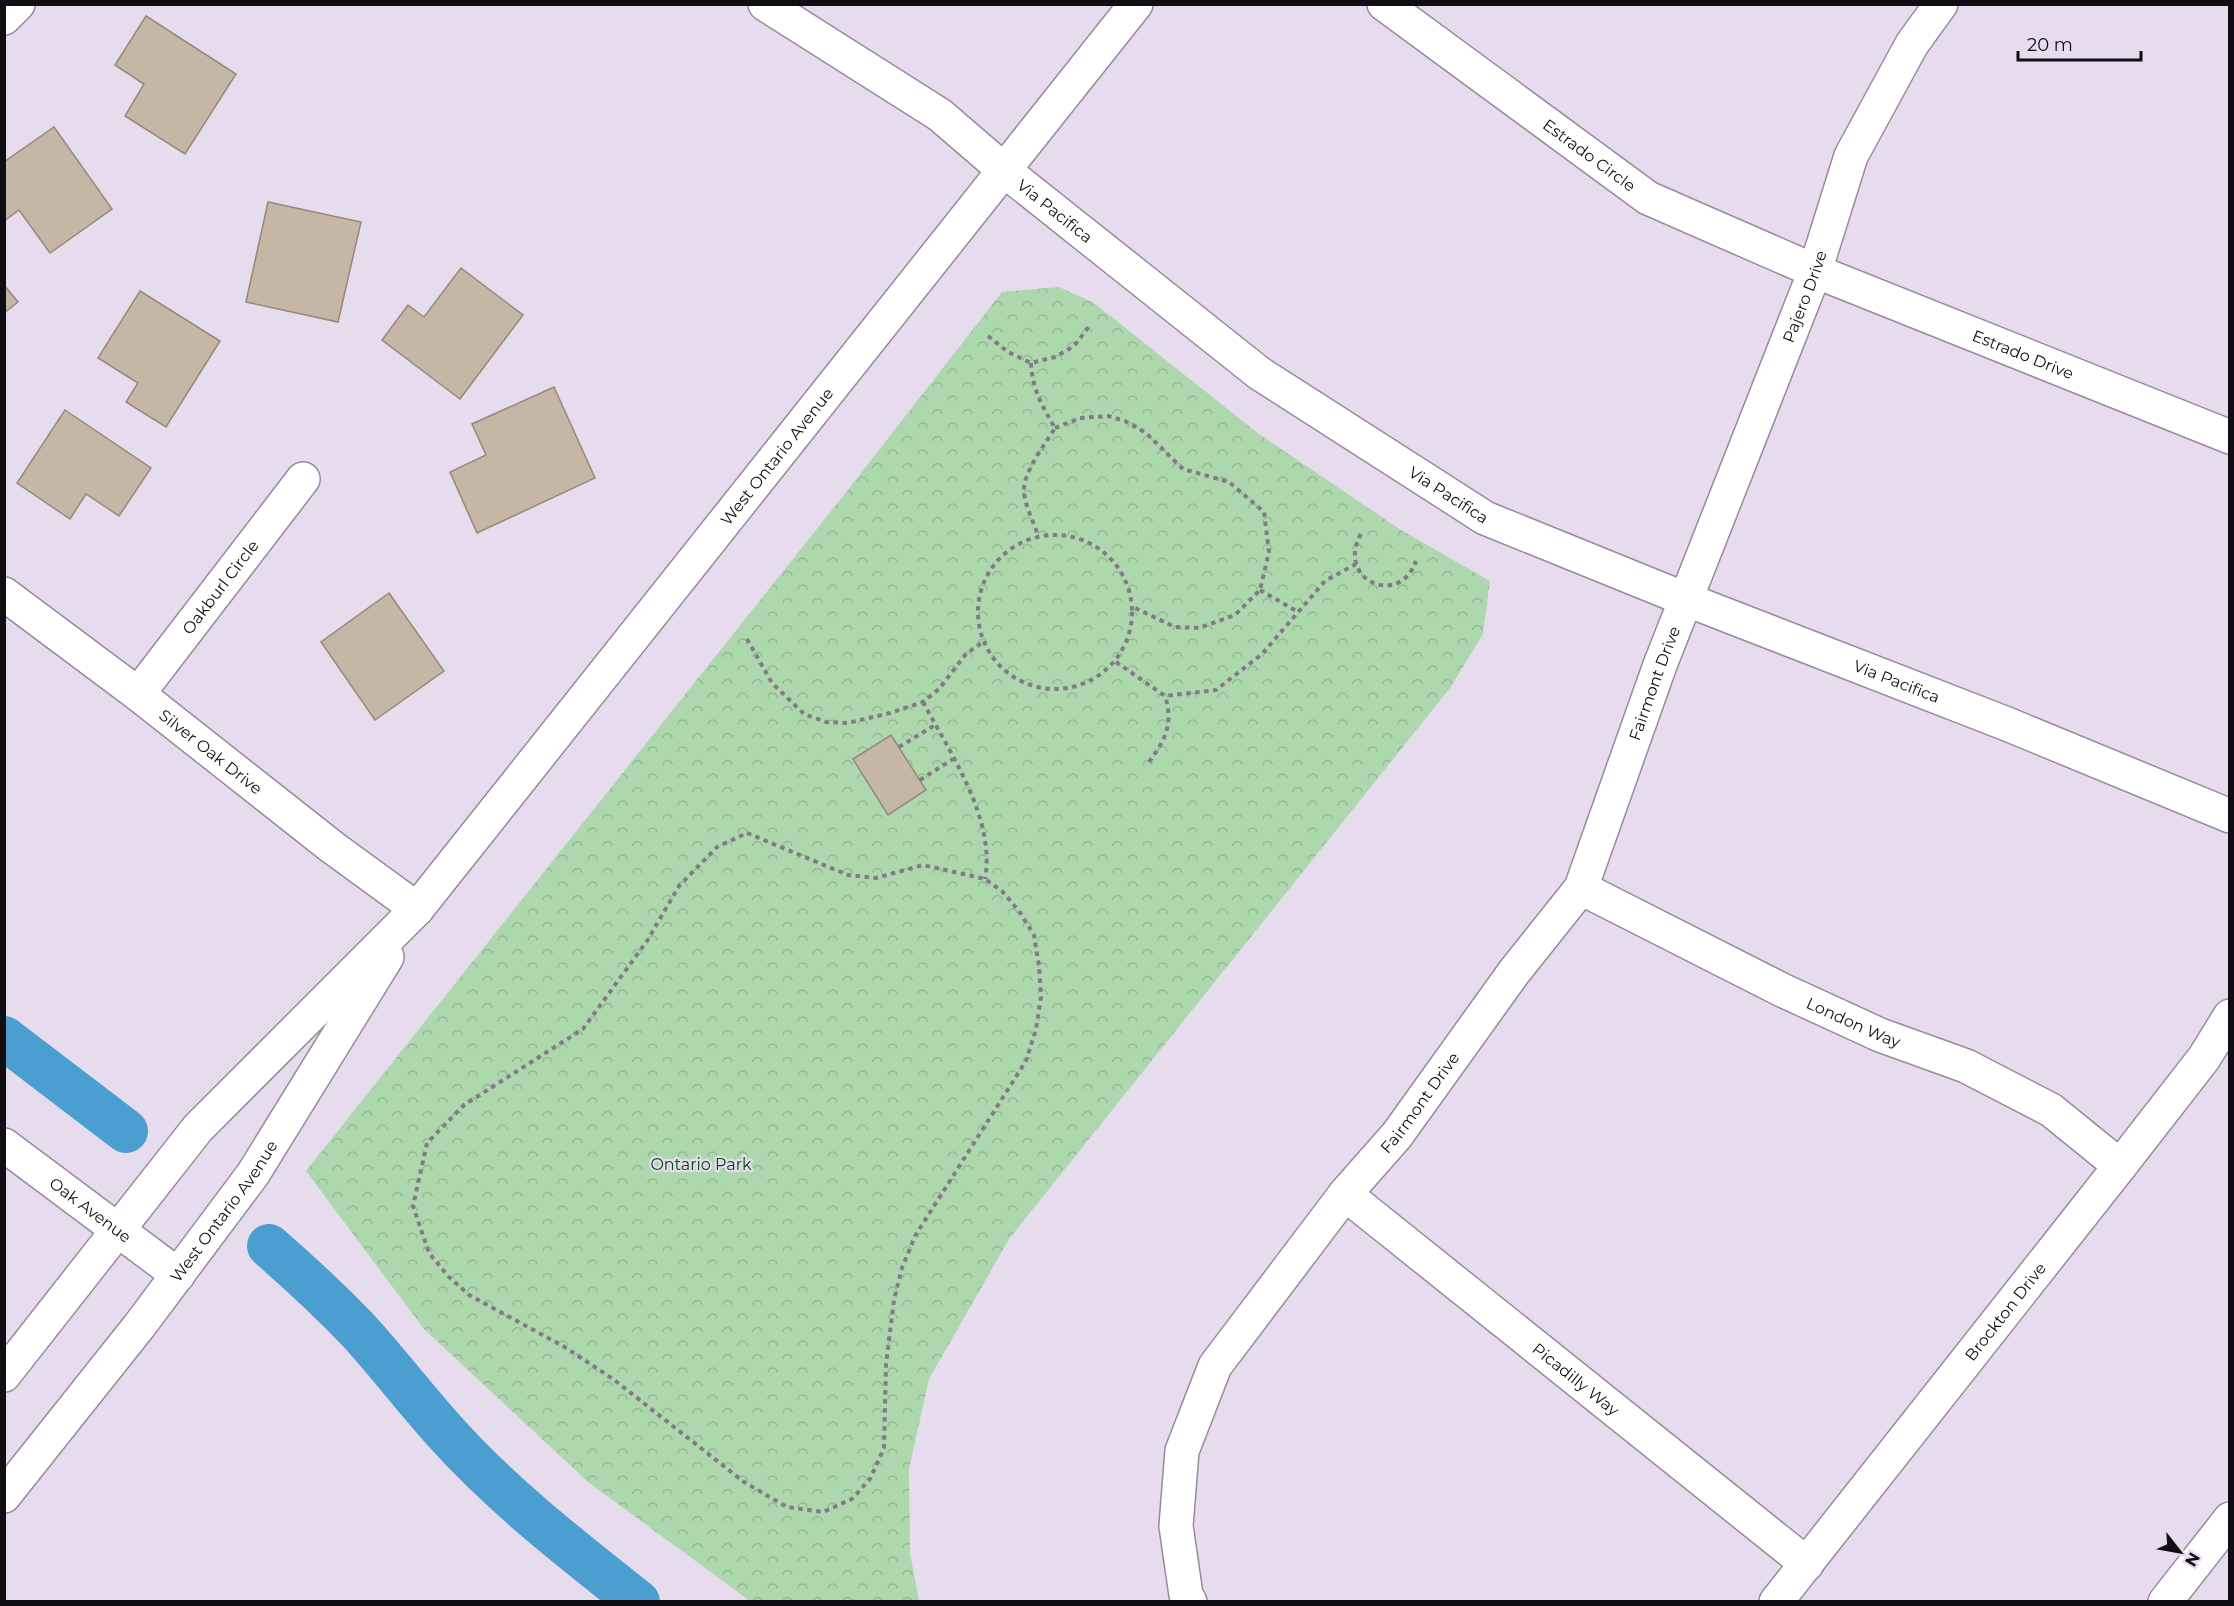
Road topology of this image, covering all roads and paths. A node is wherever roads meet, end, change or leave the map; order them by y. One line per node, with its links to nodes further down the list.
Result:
1 (18, 4): 6 (street)
2 (765, 4): 7 (street, Via Pacifica)
3 (1136, 4): 7 (street, West Ontario Avenue)
4 (1384, 4): 8 (street, Estrado Circle)
5 (1941, 4): 8 (street, Pajero Drive)
6 (4, 18)
7 (1005, 171): 21 (street, Via Pacifica); 38 (street, West Ontario Avenue)
8 (1815, 271): 13 (street, Estrado Drive); 21 (street, Pajero Drive)
9 (1091, 324): 11 (path)
10 (988, 336): 11 (path)
11 (1030, 363): 12 (path)
12 (1055, 428): 16 (path); 19 (path)
13 (2229, 437)
14 (303, 479): 27 (street, Oakburl Circle)
15 (1361, 534): 18 (path)
16 (1038, 536): 22 (path); 25 (path)
17 (1416, 561): 18 (path)
18 (1356, 564): 23 (path)
19 (1260, 590): 22 (path); 23 (path)
20 (4, 594): 27 (street, Silver Oak Drive)
21 (1685, 599): 35 (street, Via Pacifica); 37 (street, Fairmont Drive)
22 (1133, 607): 26 (path)
23 (1298, 612): 28 (path)
24 (747, 639): 29 (path)
25 (983, 642): 26 (path); 29 (path)
26 (1116, 662): 28 (path)
27 (138, 694): 38 (street, Silver Oak Drive)
28 (1165, 696): 33 (path)
29 (923, 702): 30 (path)
30 (935, 725): 31 (path); 32 (path)
31 (899, 747)
32 (953, 759): 34 (path); 36 (path)
33 (1149, 762)
34 (920, 780)
35 (2229, 816)
36 (985, 879): 36 (path)
37 (1581, 888): 41 (street, London Way); 42 (street, Fairmont Drive)
38 (417, 909): 43 (street, West Ontario Avenue); 44 (street, West Ontario Avenue)
39 (2229, 1016): 41 (street, Brockton Drive)
40 (4, 1145): 43 (street, Oak Avenue)
41 (2120, 1166): 48 (street, Brockton Drive)
42 (1345, 1194): 48 (street, Picadilly Way); 49 (street, Fairmont Drive)
43 (117, 1229): 44 (street, Oak Avenue); 45 (street, West Ontario Avenue)
44 (178, 1275): 46 (street, West Ontario Avenue)
45 (4, 1375)
46 (4, 1496)
47 (2229, 1519): 51 (street)
48 (1808, 1564): 50 (street, Brockton Drive)
49 (1190, 1602)
50 (1776, 1602)
51 (2165, 1602)

